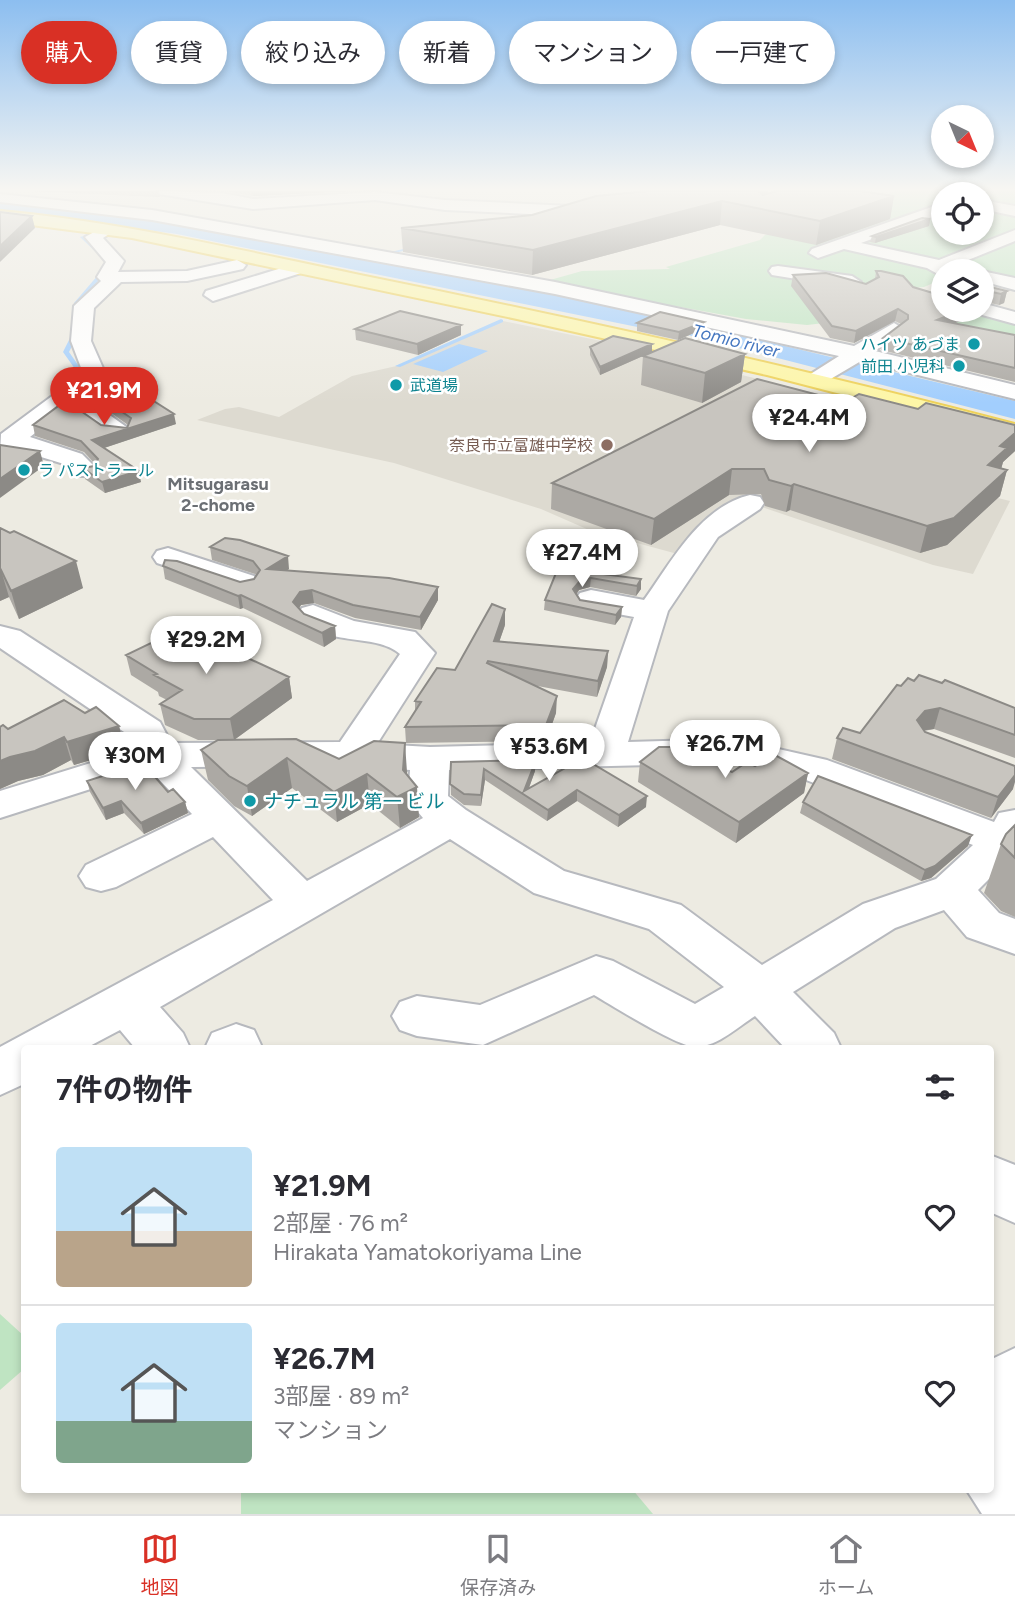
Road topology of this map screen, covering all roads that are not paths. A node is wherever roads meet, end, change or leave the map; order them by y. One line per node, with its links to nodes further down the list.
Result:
1 (115, 262): 10 (street)
2 (285, 262): 7 (main road)
3 (329, 262): 7 (street)
4 (391, 262): 20 (street)
5 (907, 262): 8 (street)
6 (237, 265): 10 (street)
7 (310, 267): 15 (street); 22 (main road)
8 (931, 269)
9 (778, 271): 14 (street)
10 (117, 277): 24 (street)
11 (994, 279): 12 (street)
12 (1014, 284): 13 (street)
13 (994, 286)
14 (857, 287)
15 (213, 295)
16 (994, 312): 17 (street)
17 (1015, 318)
18 (894, 329): 20 (street)
19 (927, 350): 21 (street)
20 (860, 354): 21 (street); 22 (street)
21 (906, 365): 23 (street)
22 (822, 377): 26 (main road)
23 (1015, 392)
24 (69, 397): 25 (street); 27 (street)
25 (121, 431)
26 (1015, 432)
27 (5, 444): 28 (street)
28 (85, 470)
29 (750, 503): 33 (street)
30 (169, 557): 31 (street)
31 (243, 583)
32 (591, 600): 33 (street)
33 (652, 611): 38 (street)
34 (313, 615): 36 (street)
35 (0, 636): 37 (street)
36 (351, 754): 37 (street); 39 (street)
37 (157, 755): 40 (street); 41 (street)
38 (605, 756): 39 (street); 43 (street)
39 (430, 759): 42 (street)
40 (0, 805)
41 (218, 818): 44 (street); 46 (street)
42 (451, 820): 46 (street); 48 (street)
43 (1011, 836): 45 (street)
44 (101, 876)
45 (952, 890): 47 (street); 48 (street)
46 (302, 903): 49 (street)
47 (1015, 937)
48 (760, 989): 50 (street); 53 (street)
49 (127, 1003): 51 (street); 52 (street)
50 (417, 1016)
51 (48, 1045)
52 (162, 1045)
53 (813, 1045)
54 (21, 1061): 55 (street)
55 (0, 1073)
56 (994, 1183): 57 (street)
57 (1015, 1197)
58 (1015, 1380): 59 (street)
59 (994, 1417)
60 (994, 1471): 61 (street)
61 (1015, 1501)

